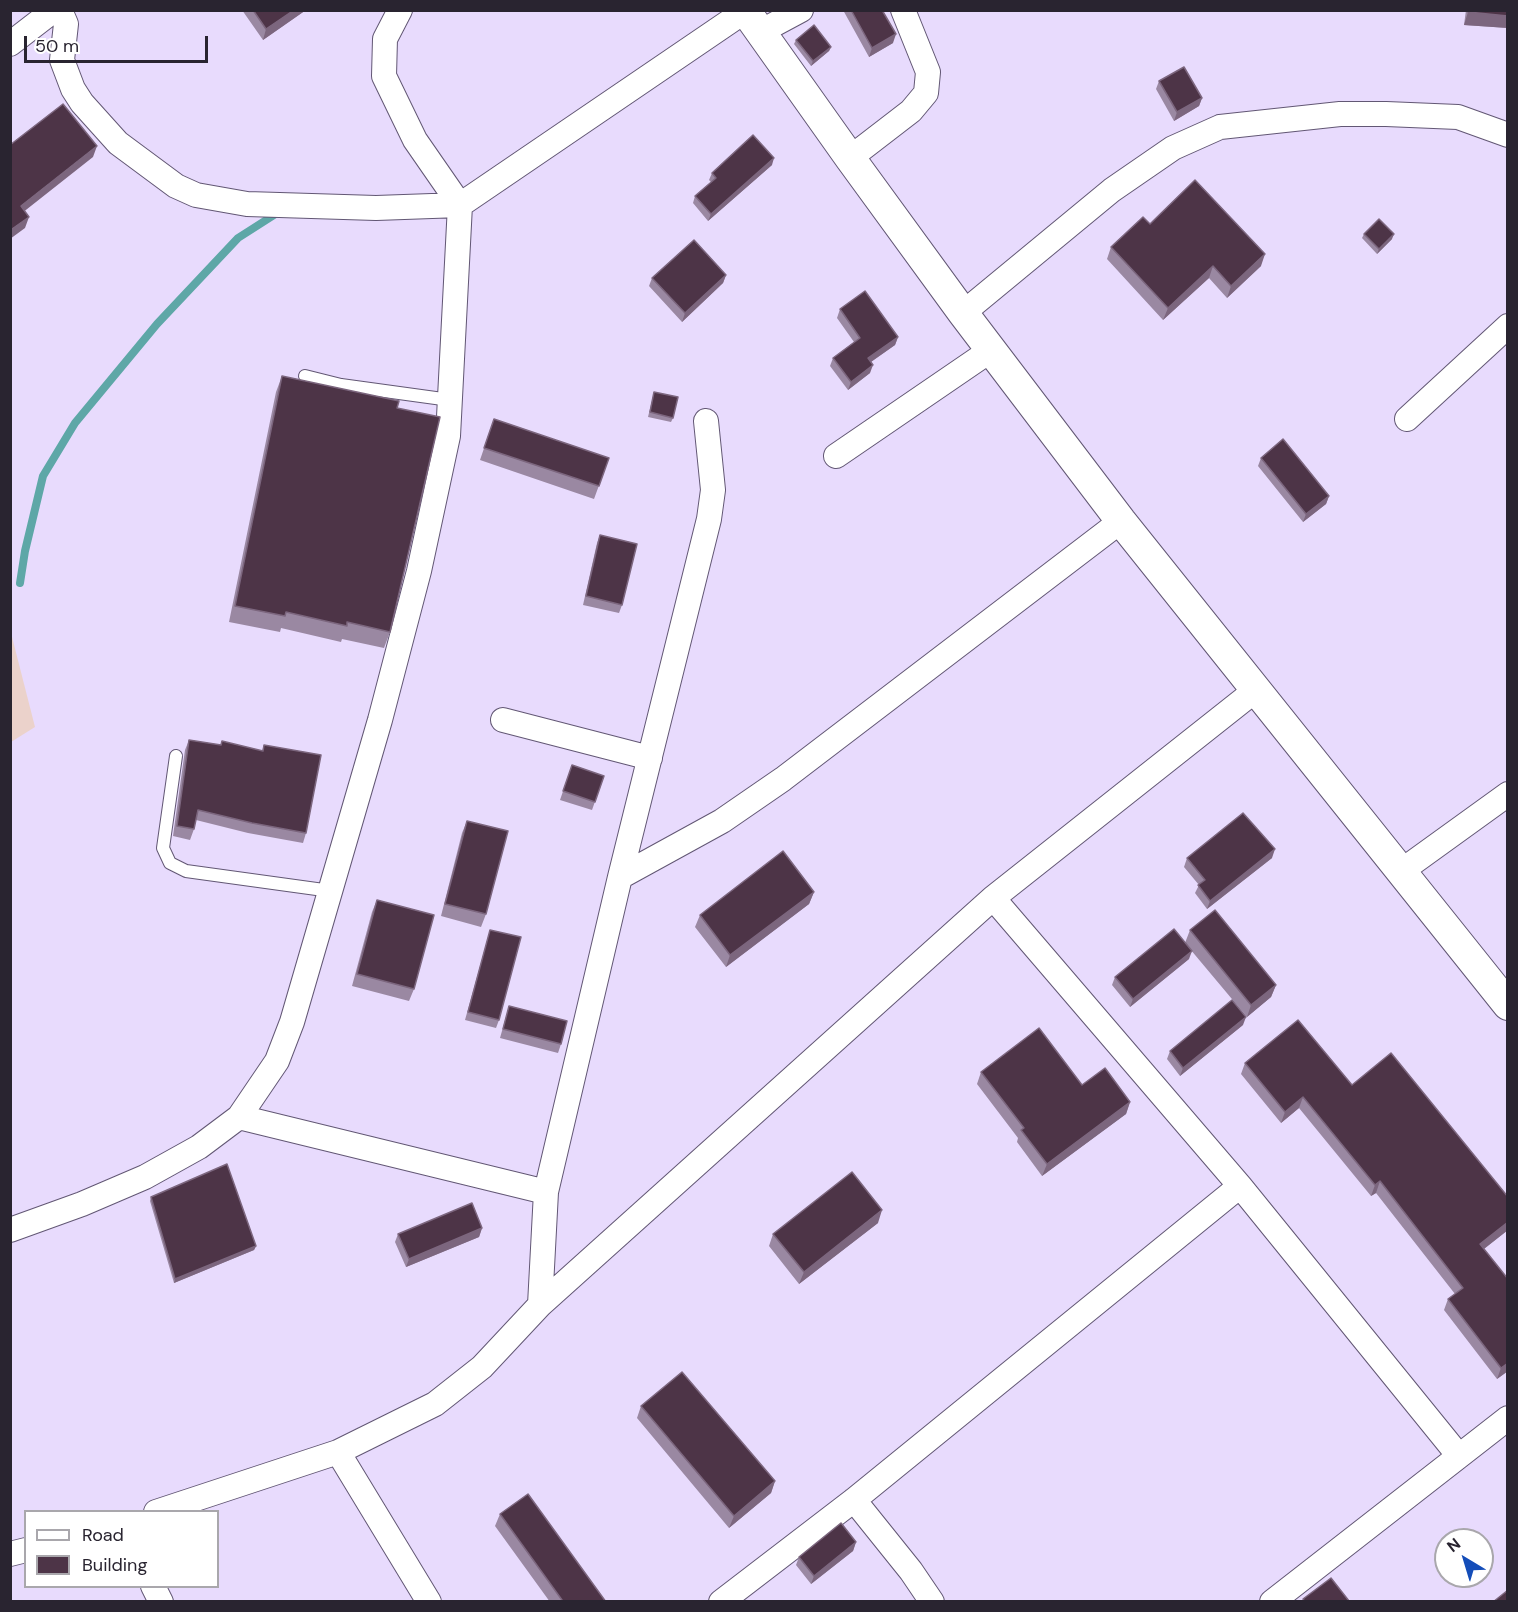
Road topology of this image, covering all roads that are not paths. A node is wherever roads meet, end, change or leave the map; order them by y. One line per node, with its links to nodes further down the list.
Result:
1 (54, 10): 7 (street)
2 (60, 10): 10 (street)
3 (400, 10): 10 (street)
4 (801, 10): 6 (street)
5 (903, 10): 9 (street)
6 (750, 18): 9 (street); 10 (street)
7 (10, 44)
8 (1508, 135): 11 (street)
9 (850, 159): 11 (street)
10 (460, 205): 15 (street)
11 (963, 313): 13 (street)
12 (1508, 326): 16 (street)
13 (991, 350): 18 (street); 19 (street)
14 (306, 376): 15 (lane)
15 (450, 400): 27 (street)
16 (1407, 419)
17 (706, 421): 23 (street)
18 (836, 456)
19 (1121, 521): 20 (street); 26 (street)
20 (1257, 689): 25 (street); 28 (street)
21 (502, 720): 23 (street)
22 (176, 756): 27 (lane)
23 (650, 758): 26 (street)
24 (1508, 794): 25 (street)
25 (1400, 872): 29 (street)
26 (620, 878): 32 (street)
27 (330, 891): 30 (street)
28 (993, 898): 31 (street); 34 (street)
29 (1508, 1005)
30 (239, 1117): 32 (street); 33 (street)
31 (1240, 1186): 37 (street); 38 (street)
32 (546, 1192): 34 (street)
33 (10, 1230)
34 (540, 1305): 36 (street)
35 (1508, 1418): 37 (street)
36 (338, 1452): 39 (street); 42 (street)
37 (1459, 1456): 45 (street)
38 (854, 1500): 43 (street); 44 (street)
39 (162, 1510)
40 (154, 1588): 41 (street)
41 (161, 1602)
42 (429, 1602)
43 (721, 1602)
44 (932, 1602)
45 (1272, 1602)

